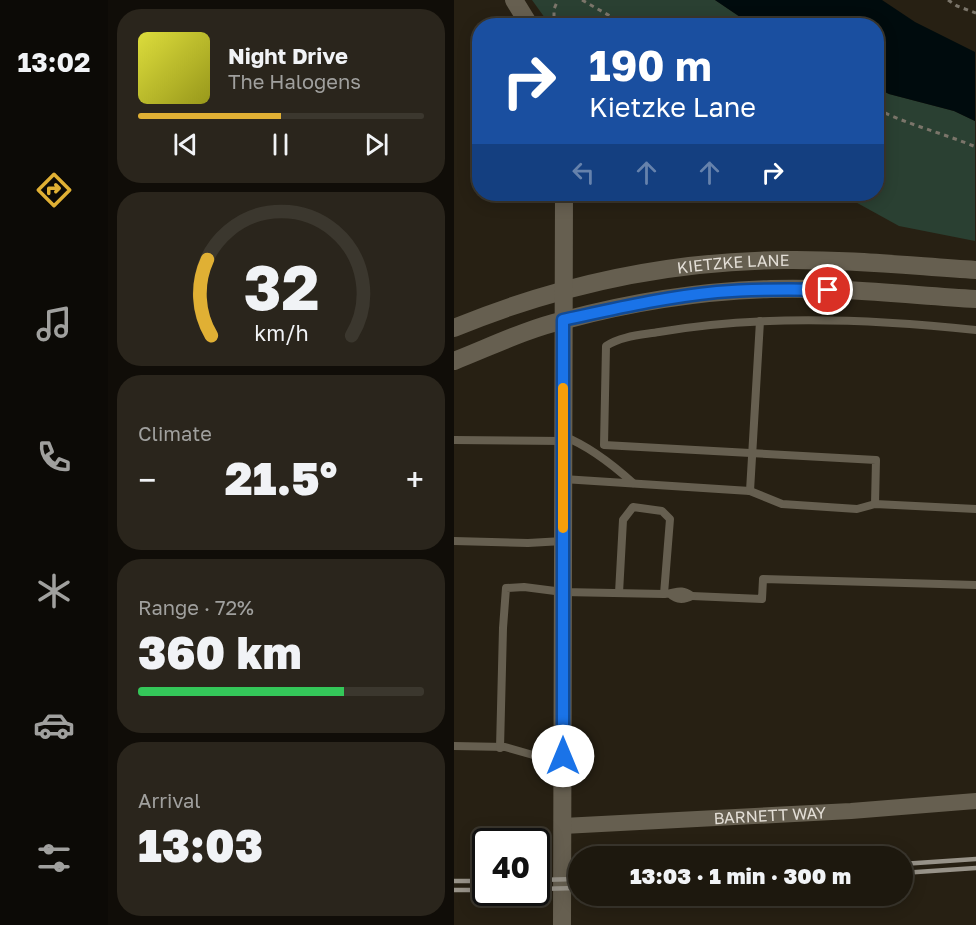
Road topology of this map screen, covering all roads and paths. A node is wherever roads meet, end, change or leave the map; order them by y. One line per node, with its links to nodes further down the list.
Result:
1 (514, 0): 6 (main road)
2 (558, 0): 7 (path)
3 (582, 0): 8 (path)
4 (948, 0): 5 (path)
5 (976, 13)
6 (525, 18)
7 (554, 18)
8 (614, 18)
9 (884, 112): 10 (path)
10 (976, 147)
11 (564, 201): 13 (main road)
12 (976, 270): 13 (main road, KIETZKE LANE)
13 (565, 291): 15 (main road); 17 (main road, KIETZKE LANE)
14 (976, 299): 15 (main road, KIETZKE LANE)
15 (563, 320): 19 (main road, KIETZKE LANE); 20 (main road)
16 (760, 321): 18 (lane); 22 (lane); 22 (lane)
17 (454, 328)
18 (976, 330)
19 (454, 361)
20 (563, 438): 21 (lane); 23 (main road); 24 (lane)
21 (454, 440)
22 (753, 453): 25 (lane); 26 (lane)
23 (563, 479): 24 (lane); 29 (main road)
24 (634, 483): 25 (lane)
25 (750, 491): 26 (lane)
26 (875, 504): 27 (lane)
27 (976, 509)
28 (454, 541): 29 (lane)
29 (563, 541): 31 (main road)
30 (976, 585): 33 (lane)
31 (563, 592): 32 (lane); 35 (lane); 36 (main road)
32 (619, 593): 33 (lane); 33 (lane)
33 (667, 594)
34 (454, 746): 35 (lane)
35 (500, 748): 36 (lane)
36 (563, 756): 38 (main road)
37 (976, 801): 38 (street, BARNETT WAY)
38 (563, 826): 39 (main road)
39 (562, 925)

